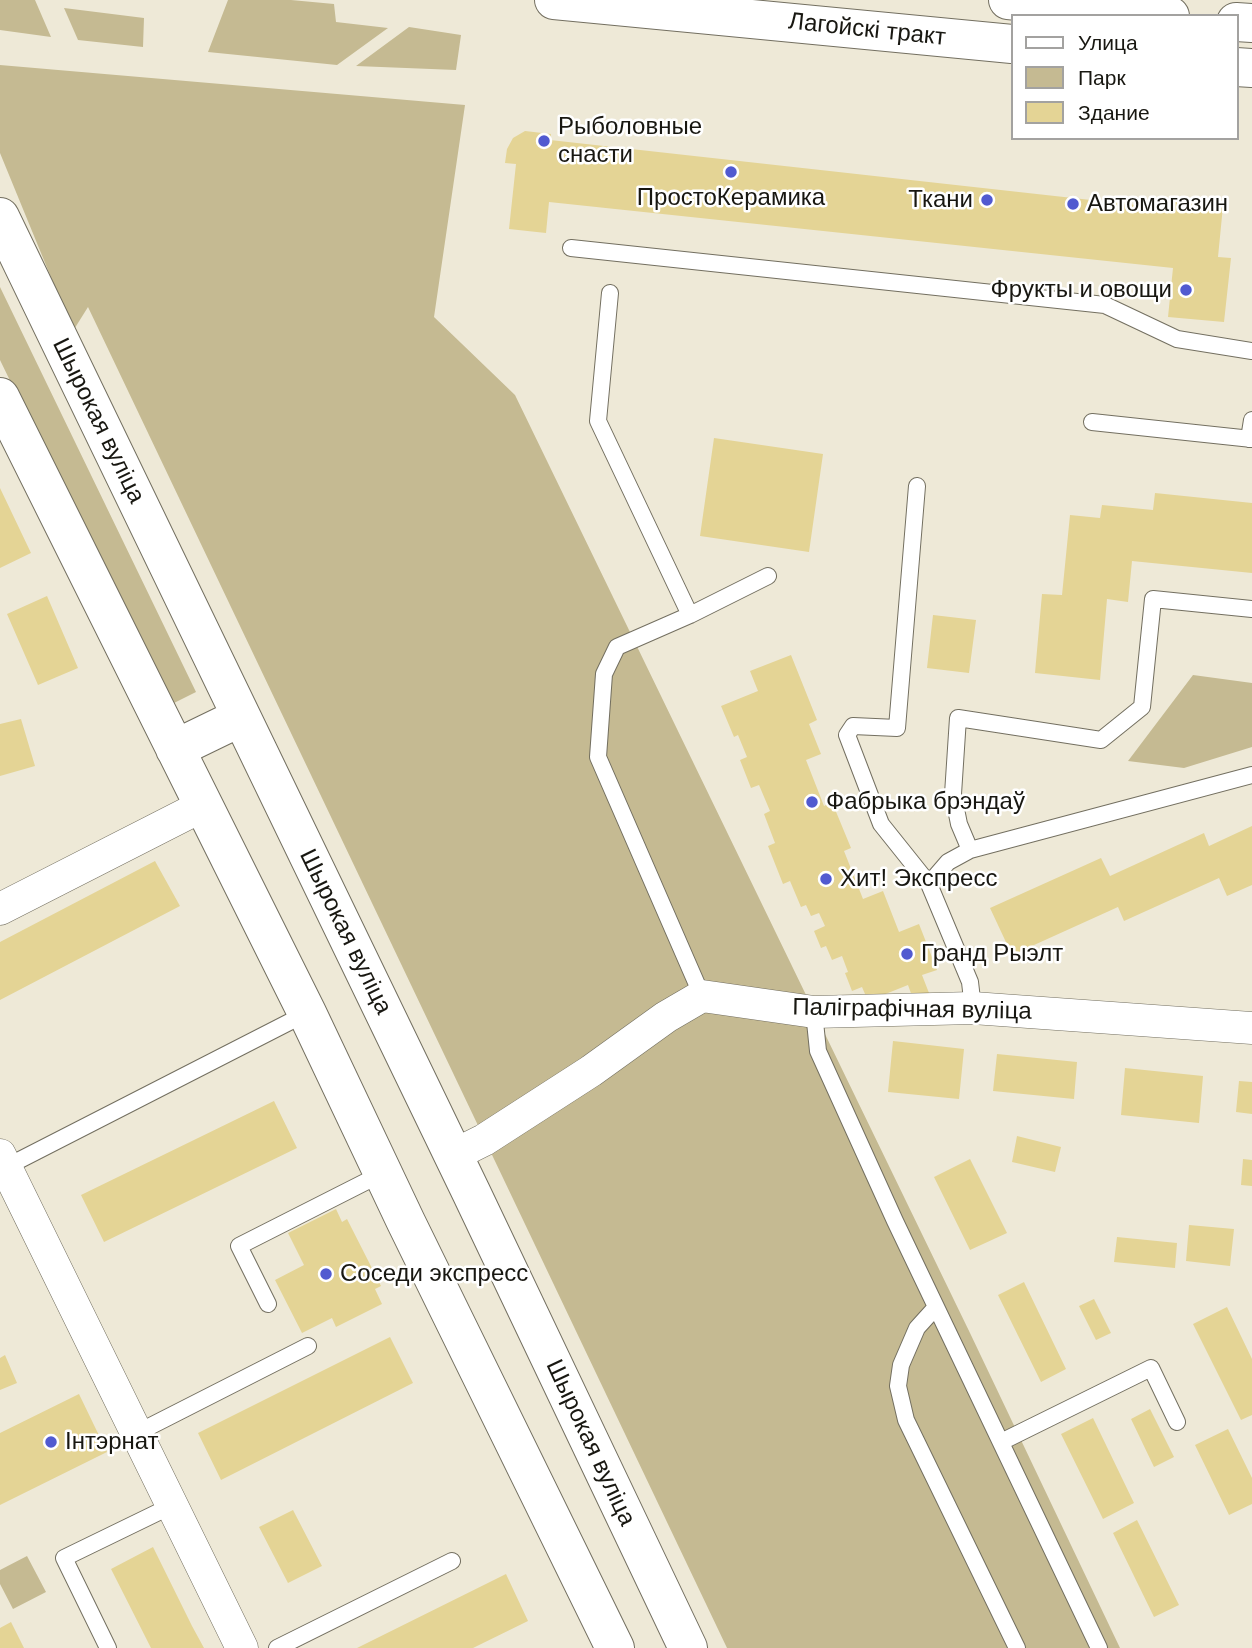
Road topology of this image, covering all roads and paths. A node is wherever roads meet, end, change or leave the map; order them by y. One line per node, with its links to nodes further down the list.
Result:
1 (554, 0): 4 (main road, Лагойскі тракт)
2 (1008, 0): 3 (main road)
3 (1150, 14)
4 (1010, 44)
5 (0, 217): 17 (main road, Шырокая вуліца)
6 (571, 248): 8 (lane)
7 (610, 293): 16 (lane)
8 (1252, 351)
9 (0, 397): 18 (main road)
10 (1252, 420): 12 (lane)
11 (1092, 422): 12 (lane)
12 (1250, 439)
13 (917, 485): 22 (lane)
14 (768, 576): 16 (lane)
15 (1252, 610): 21 (lane)
16 (690, 615): 24 (lane)
17 (241, 717): 18 (main road); 29 (main road, Шырокая вуліца)
18 (175, 749): 20 (main road)
19 (1252, 775): 21 (lane)
20 (204, 805): 23 (street); 27 (main road)
21 (970, 850): 22 (lane)
22 (929, 884): 25 (lane)
23 (0, 909)
24 (702, 996): 26 (street, Паліграфічная вуліца); 29 (street)
25 (973, 1008): 26 (street, Паліграфічная вуліца); 28 (street, Паліграфічная вуліца)
26 (814, 1012): 33 (lane)
27 (307, 1013): 30 (lane); 31 (main road)
28 (1252, 1028)
29 (452, 1156): 44 (main road, Шырокая вуліца)
30 (3, 1161): 36 (street)
31 (383, 1172): 32 (lane); 43 (main road)
32 (268, 1304)
33 (936, 1307): 37 (lane); 45 (lane)
34 (308, 1346): 36 (lane)
35 (1177, 1422): 37 (lane)
36 (135, 1434): 38 (street)
37 (1001, 1442): 46 (lane)
38 (171, 1506): 40 (lane); 41 (street)
39 (452, 1560): 42 (lane)
40 (108, 1648)
41 (242, 1648)
42 (277, 1648)
43 (615, 1648)
44 (688, 1648)
45 (1017, 1648)
46 (1099, 1648)

